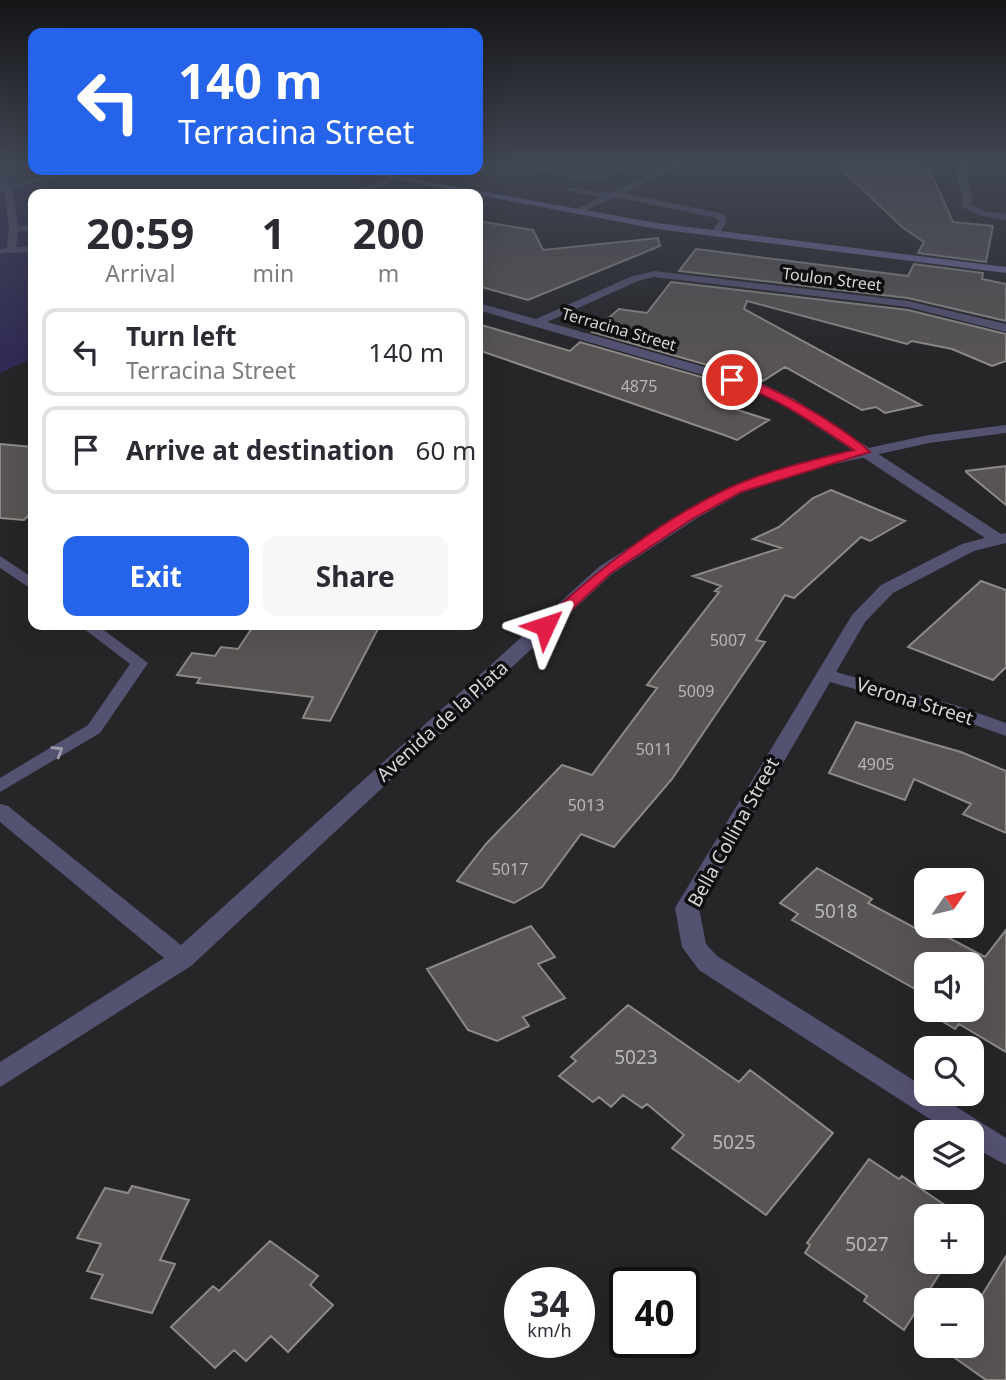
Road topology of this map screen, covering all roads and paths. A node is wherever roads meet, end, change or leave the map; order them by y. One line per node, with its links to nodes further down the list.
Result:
1 (13, 227): 5 (lane)
2 (673, 227): 6 (main road)
3 (719, 227): 6 (lane)
4 (28, 229): 5 (lane)
5 (14, 233): 7 (lane); 9 (lane)
6 (715, 234): 11 (main road)
7 (0, 238)
8 (28, 248): 9 (lane)
9 (12, 250): 10 (lane)
10 (0, 251)
11 (1006, 270)
12 (483, 307): 13 (street, Terracina Street)
13 (536, 323): 14 (street, Toulon Street); 16 (street, Terracina Street)
14 (1006, 328)
15 (1006, 429): 16 (street, Avenida de la Plata)
16 (864, 452): 17 (street, Terracina Street); 25 (street, Avenida de la Plata)
17 (1003, 539): 21 (street, Bella Collina Street)
18 (0, 561): 19 (lane)
19 (28, 581)
20 (94, 630): 23 (lane, one-way to 20)
21 (823, 674): 22 (street, Verona Street); 27 (street, Bella Collina Street)
22 (1006, 730)
23 (0, 786)
24 (0, 810): 25 (street)
25 (182, 959): 26 (street, Avenida de la Plata)
26 (0, 1076)
27 (1006, 1153)

